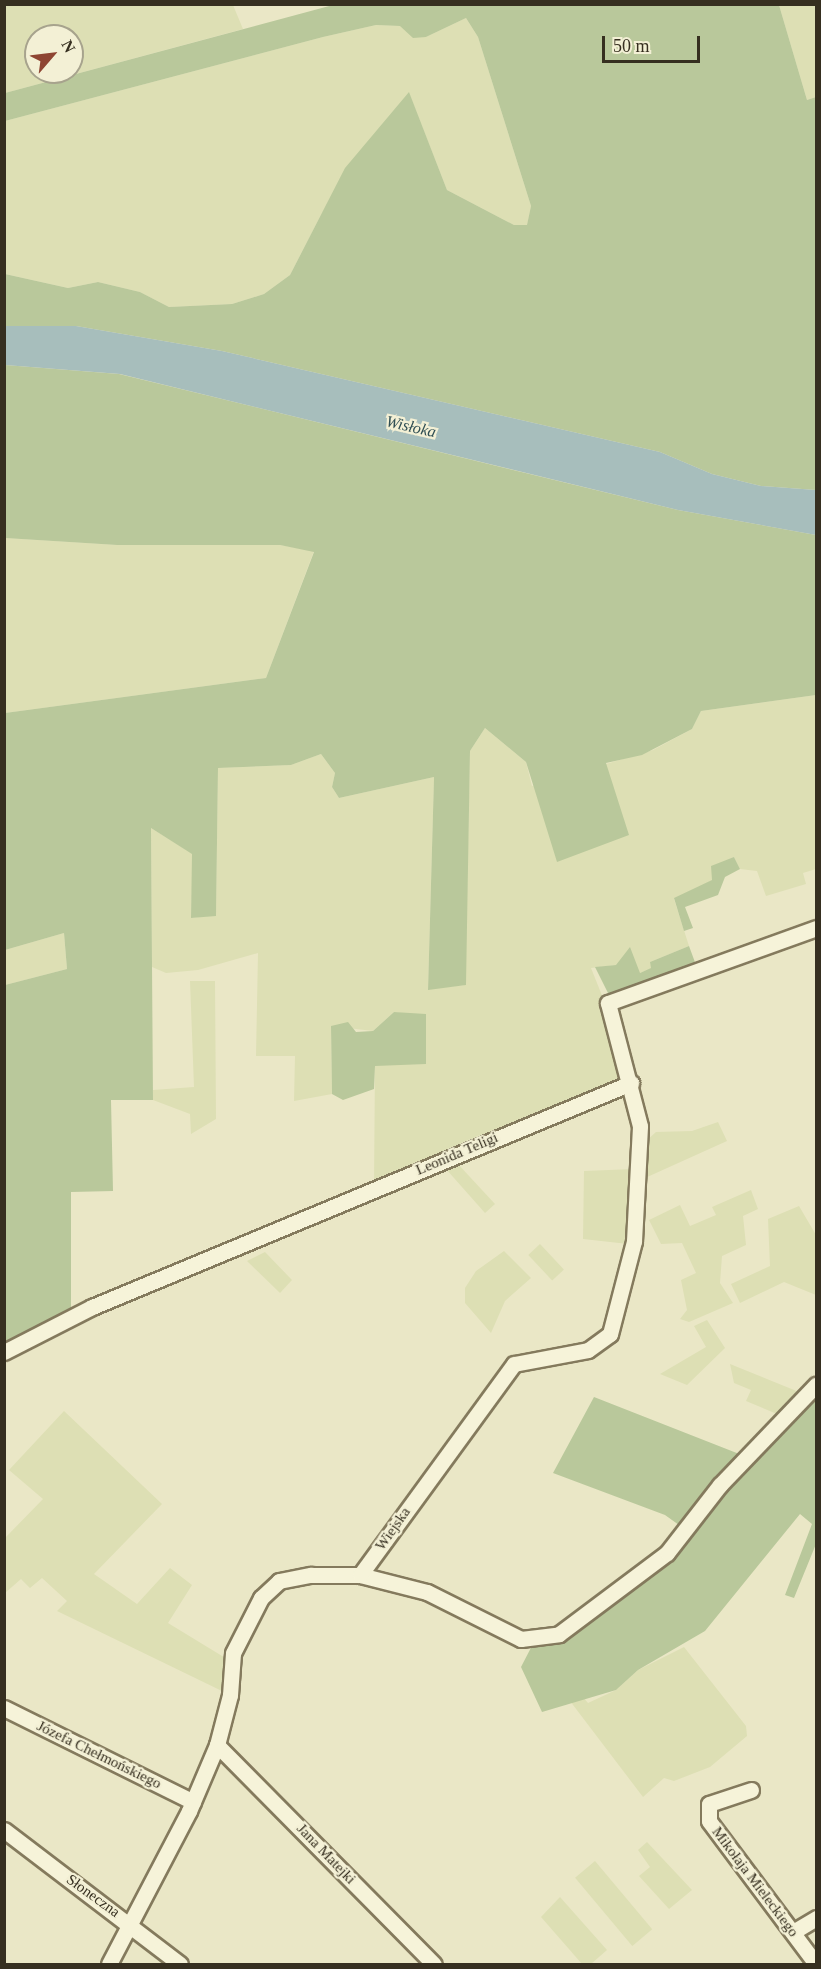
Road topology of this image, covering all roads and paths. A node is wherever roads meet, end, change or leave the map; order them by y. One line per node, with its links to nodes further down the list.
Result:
1 (816, 928): 2 (street)
2 (631, 1083): 3 (street, Leonida Teligi); 5 (street, Wiejska)
3 (4, 1352)
4 (816, 1385): 5 (street)
5 (360, 1575): 7 (street)
6 (4, 1708): 9 (street, Józefa Chełmońskiego)
7 (217, 1745): 9 (street); 16 (street, Jana Matejki)
8 (751, 1790): 13 (street, Mikołaja Mieleckiego)
9 (193, 1802): 12 (street)
10 (4, 1830): 12 (street, Słoneczna)
11 (816, 1918): 13 (street)
12 (132, 1924): 14 (street); 15 (street, Słoneczna)
13 (794, 1932): 17 (street, Mikołaja Mieleckiego)
14 (109, 1965)
15 (180, 1965)
16 (434, 1965)
17 (816, 1965)

